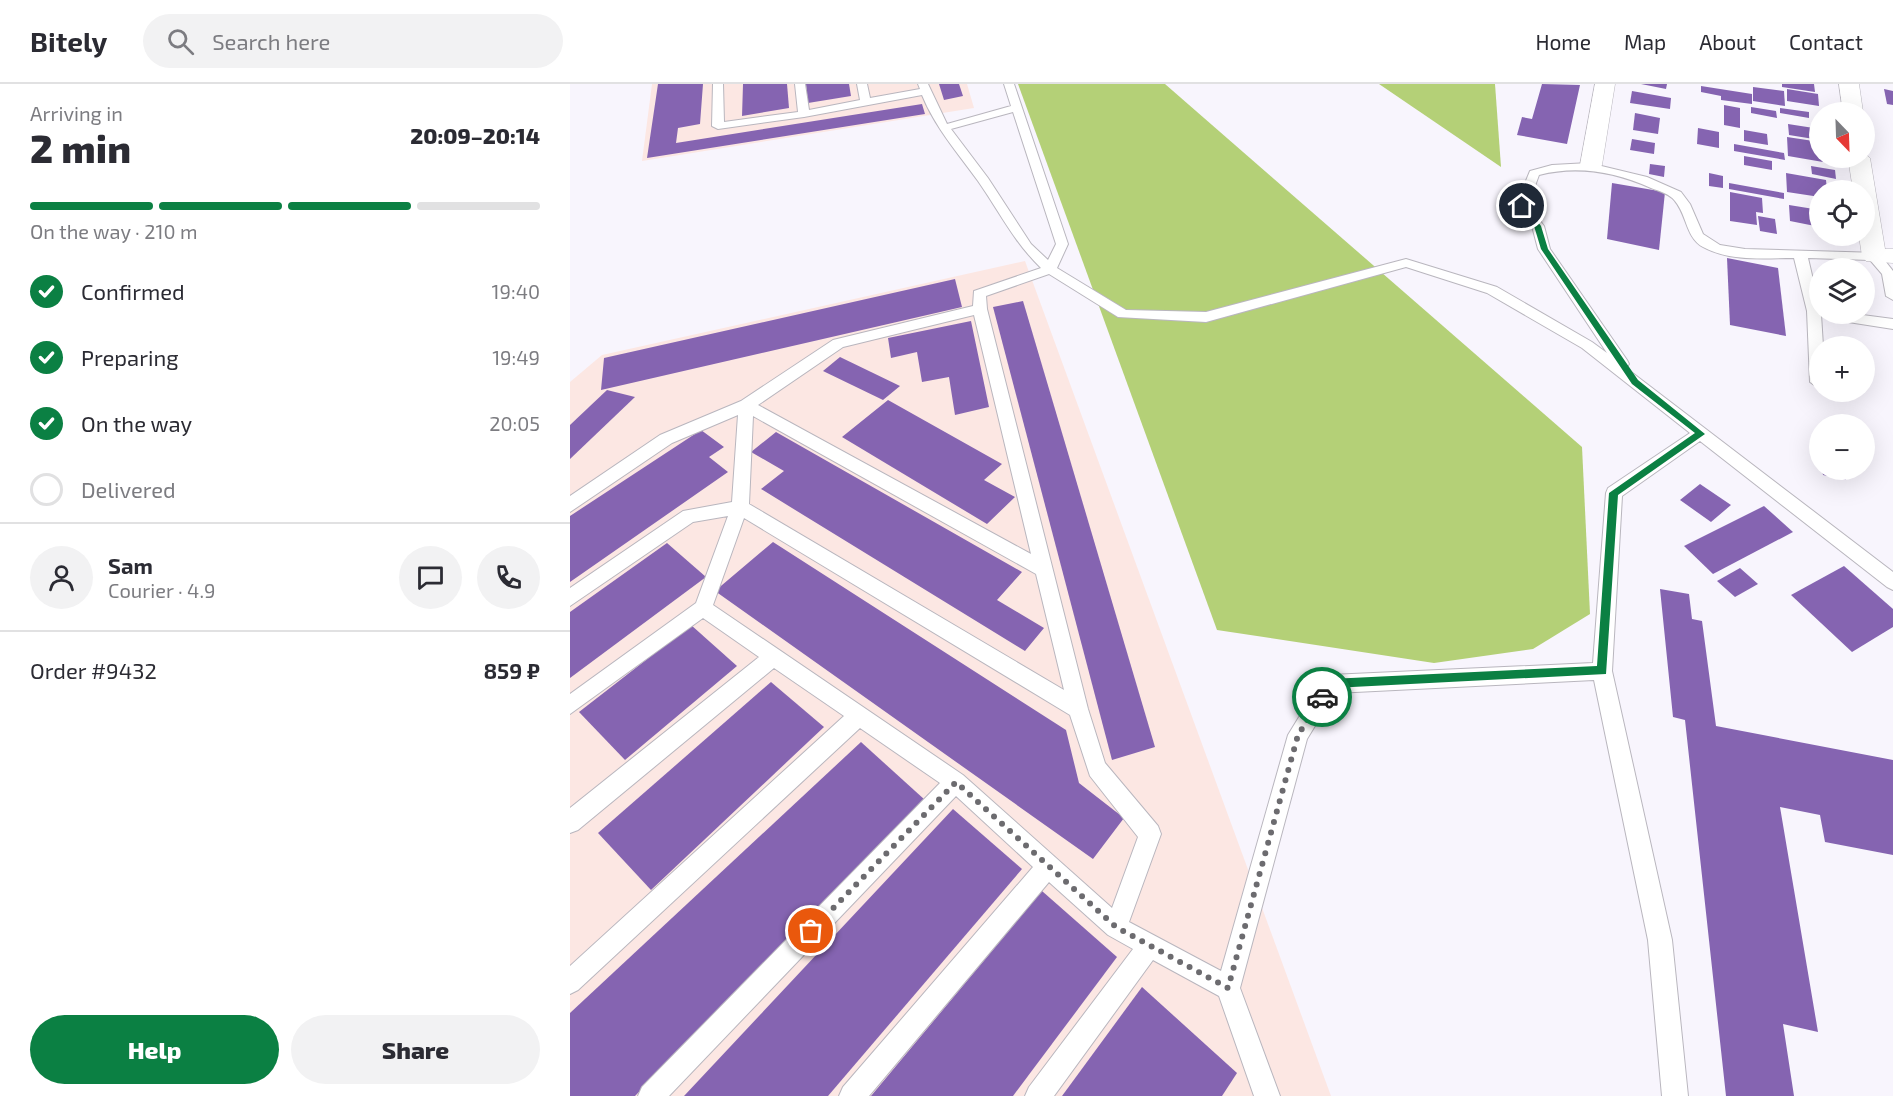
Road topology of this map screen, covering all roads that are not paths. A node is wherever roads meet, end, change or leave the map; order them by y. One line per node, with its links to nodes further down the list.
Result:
1 (718, 84): 11 (lane)
2 (800, 84): 11 (lane)
3 (862, 84): 8 (lane)
4 (1009, 84): 10 (lane)
5 (1605, 84): 13 (street)
6 (1848, 84): 9 (street)
7 (924, 87): 8 (lane); 12 (lane)
8 (866, 102): 11 (lane)
9 (1851, 102)
10 (1018, 107): 12 (lane); 17 (lane)
11 (804, 114)
12 (945, 128): 17 (lane)
13 (1591, 165): 15 (lane); 23 (lane)
14 (1875, 229): 16 (street)
15 (1800, 254): 16 (lane); 18 (lane)
16 (1883, 256): 19 (lane)
17 (1050, 269): 20 (lane); 23 (lane)
18 (1809, 285)
19 (1893, 296)
20 (981, 309): 24 (lane); 28 (lane)
21 (1875, 321): 22 (lane)
22 (1893, 324)
23 (1635, 382): 25 (lane)
24 (746, 405): 26 (lane); 27 (lane); 28 (lane)
25 (1701, 434): 29 (lane); 33 (lane)
26 (570, 505)
27 (740, 507): 30 (lane); 31 (lane); 35 (lane)
28 (1044, 570): 35 (lane)
29 (1893, 582)
30 (570, 598)
31 (703, 609): 32 (lane); 34 (lane)
32 (774, 657): 36 (lane); 38 (lane)
33 (1602, 671): 43 (lane); 48 (lane)
34 (570, 705)
35 (1078, 709): 40 (lane)
36 (859, 716): 37 (lane); 42 (lane)
37 (956, 782): 39 (lane); 44 (lane)
38 (570, 822)
39 (1048, 866): 40 (lane); 45 (lane)
40 (1116, 927): 41 (lane)
41 (1150, 945): 43 (lane); 46 (lane)
42 (570, 982)
43 (1228, 988): 47 (lane)
44 (651, 1096)
45 (852, 1096)
46 (1038, 1096)
47 (1267, 1096)
48 (1675, 1096)

